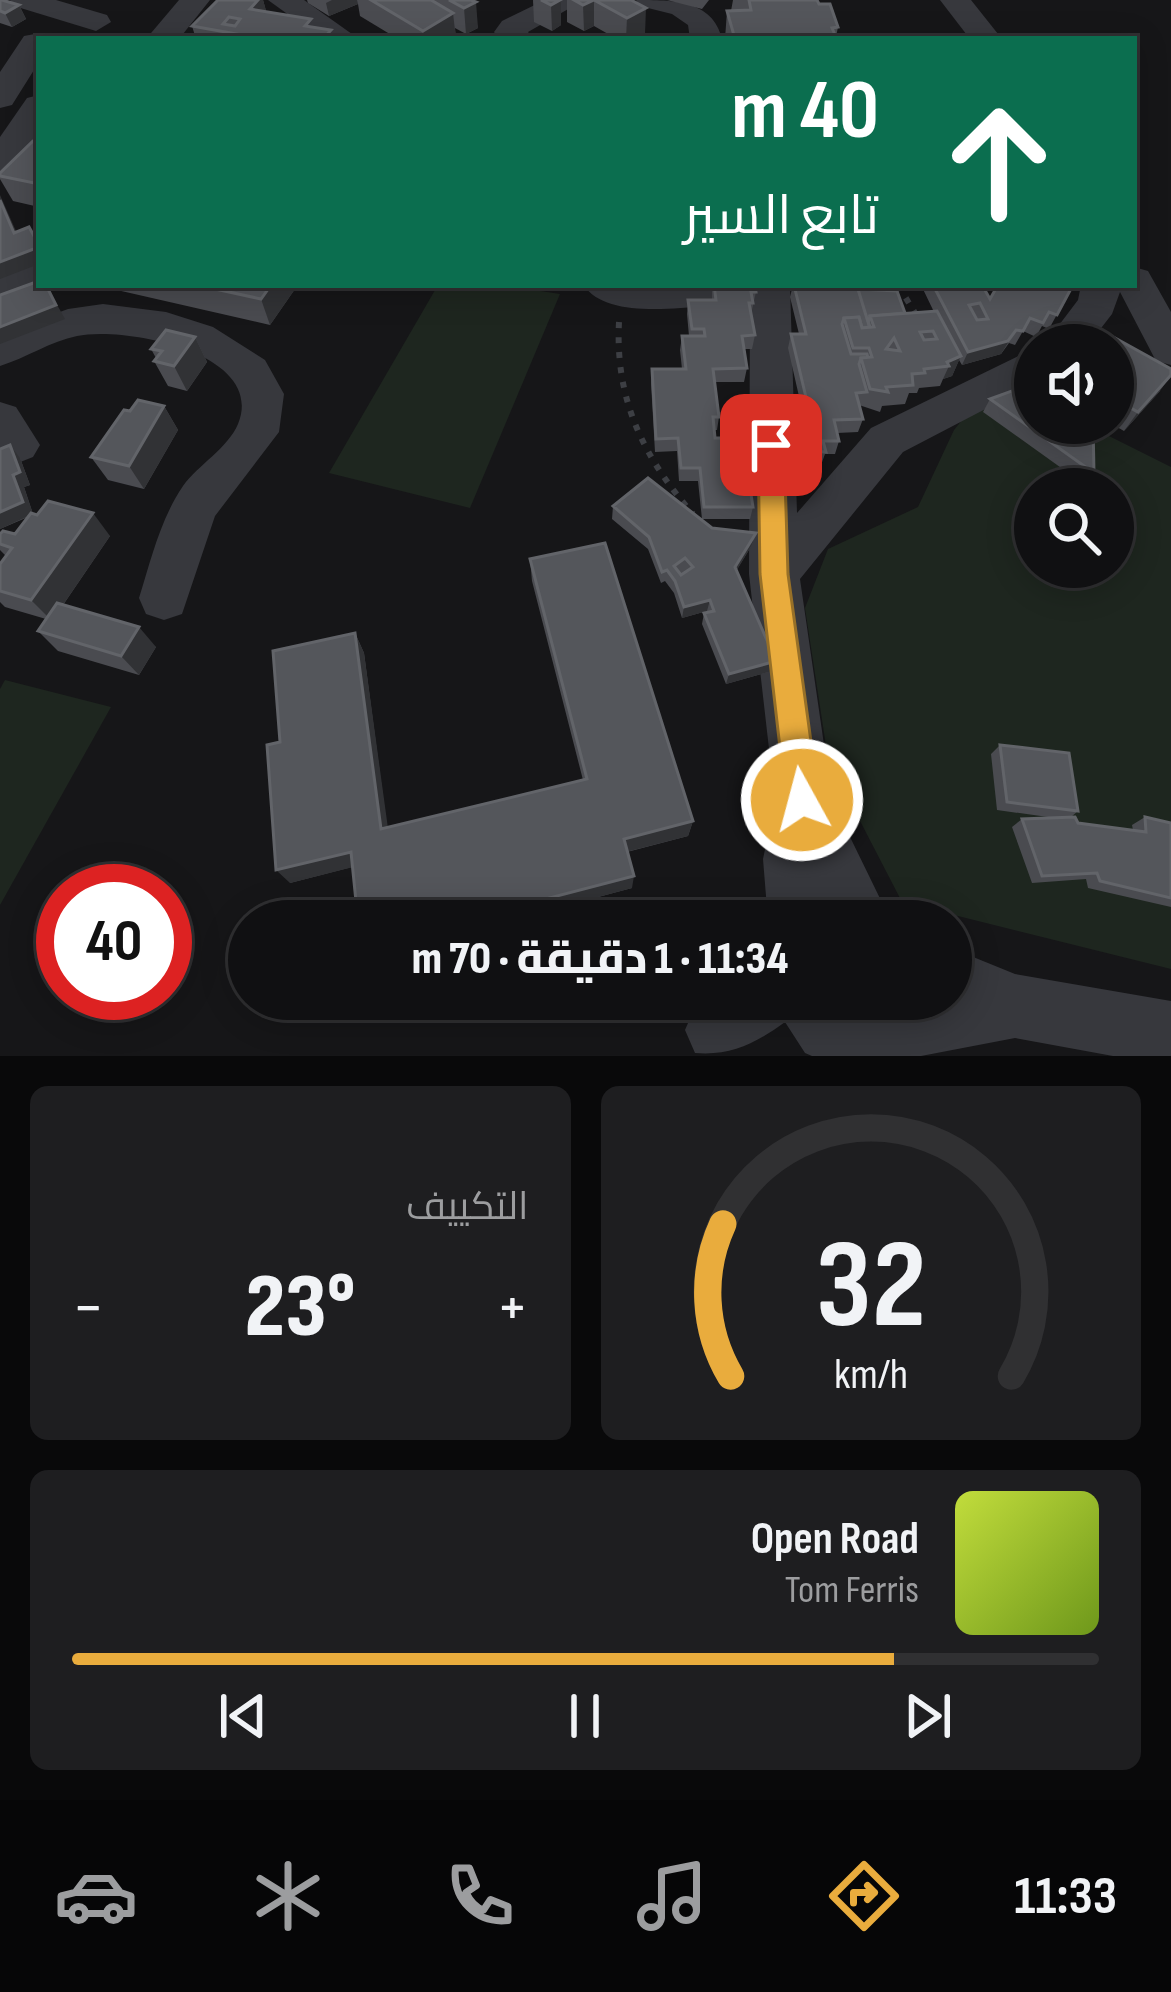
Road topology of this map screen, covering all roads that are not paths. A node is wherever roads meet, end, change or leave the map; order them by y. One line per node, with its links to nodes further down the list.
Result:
1 (25, 0): 9 (street)
2 (125, 0): 9 (street)
3 (195, 0): 10 (street)
4 (283, 0): 11 (street)
5 (569, 0): 12 (street)
6 (651, 0): 8 (street)
7 (956, 0): 13 (street)
8 (709, 20)
9 (90, 30)
10 (165, 36)
11 (338, 36)
12 (514, 36)
13 (984, 36)
14 (35, 43): 15 (street)
15 (0, 98)
16 (36, 109): 17 (street)
17 (0, 163)
18 (36, 275): 23 (street)
19 (1137, 287): 26 (street)
20 (676, 288): 24 (street)
21 (770, 288): 31 (street)
22 (1100, 288): 25 (street)
23 (0, 289)
24 (614, 290)
25 (1081, 324)
26 (1171, 350)
27 (0, 351): 32 (street)
28 (1014, 375): 31 (street)
29 (0, 419): 30 (street)
30 (0, 452)
31 (774, 574): 33 (street)
32 (164, 598)
33 (802, 800): 34 (street); 35 (street)
34 (797, 900)
35 (849, 900)
36 (972, 989): 37 (street)
37 (1015, 1006): 39 (street); 41 (street)
38 (822, 1020): 39 (street)
39 (880, 1031)
40 (1171, 1034): 41 (street)
41 (1115, 1038)

